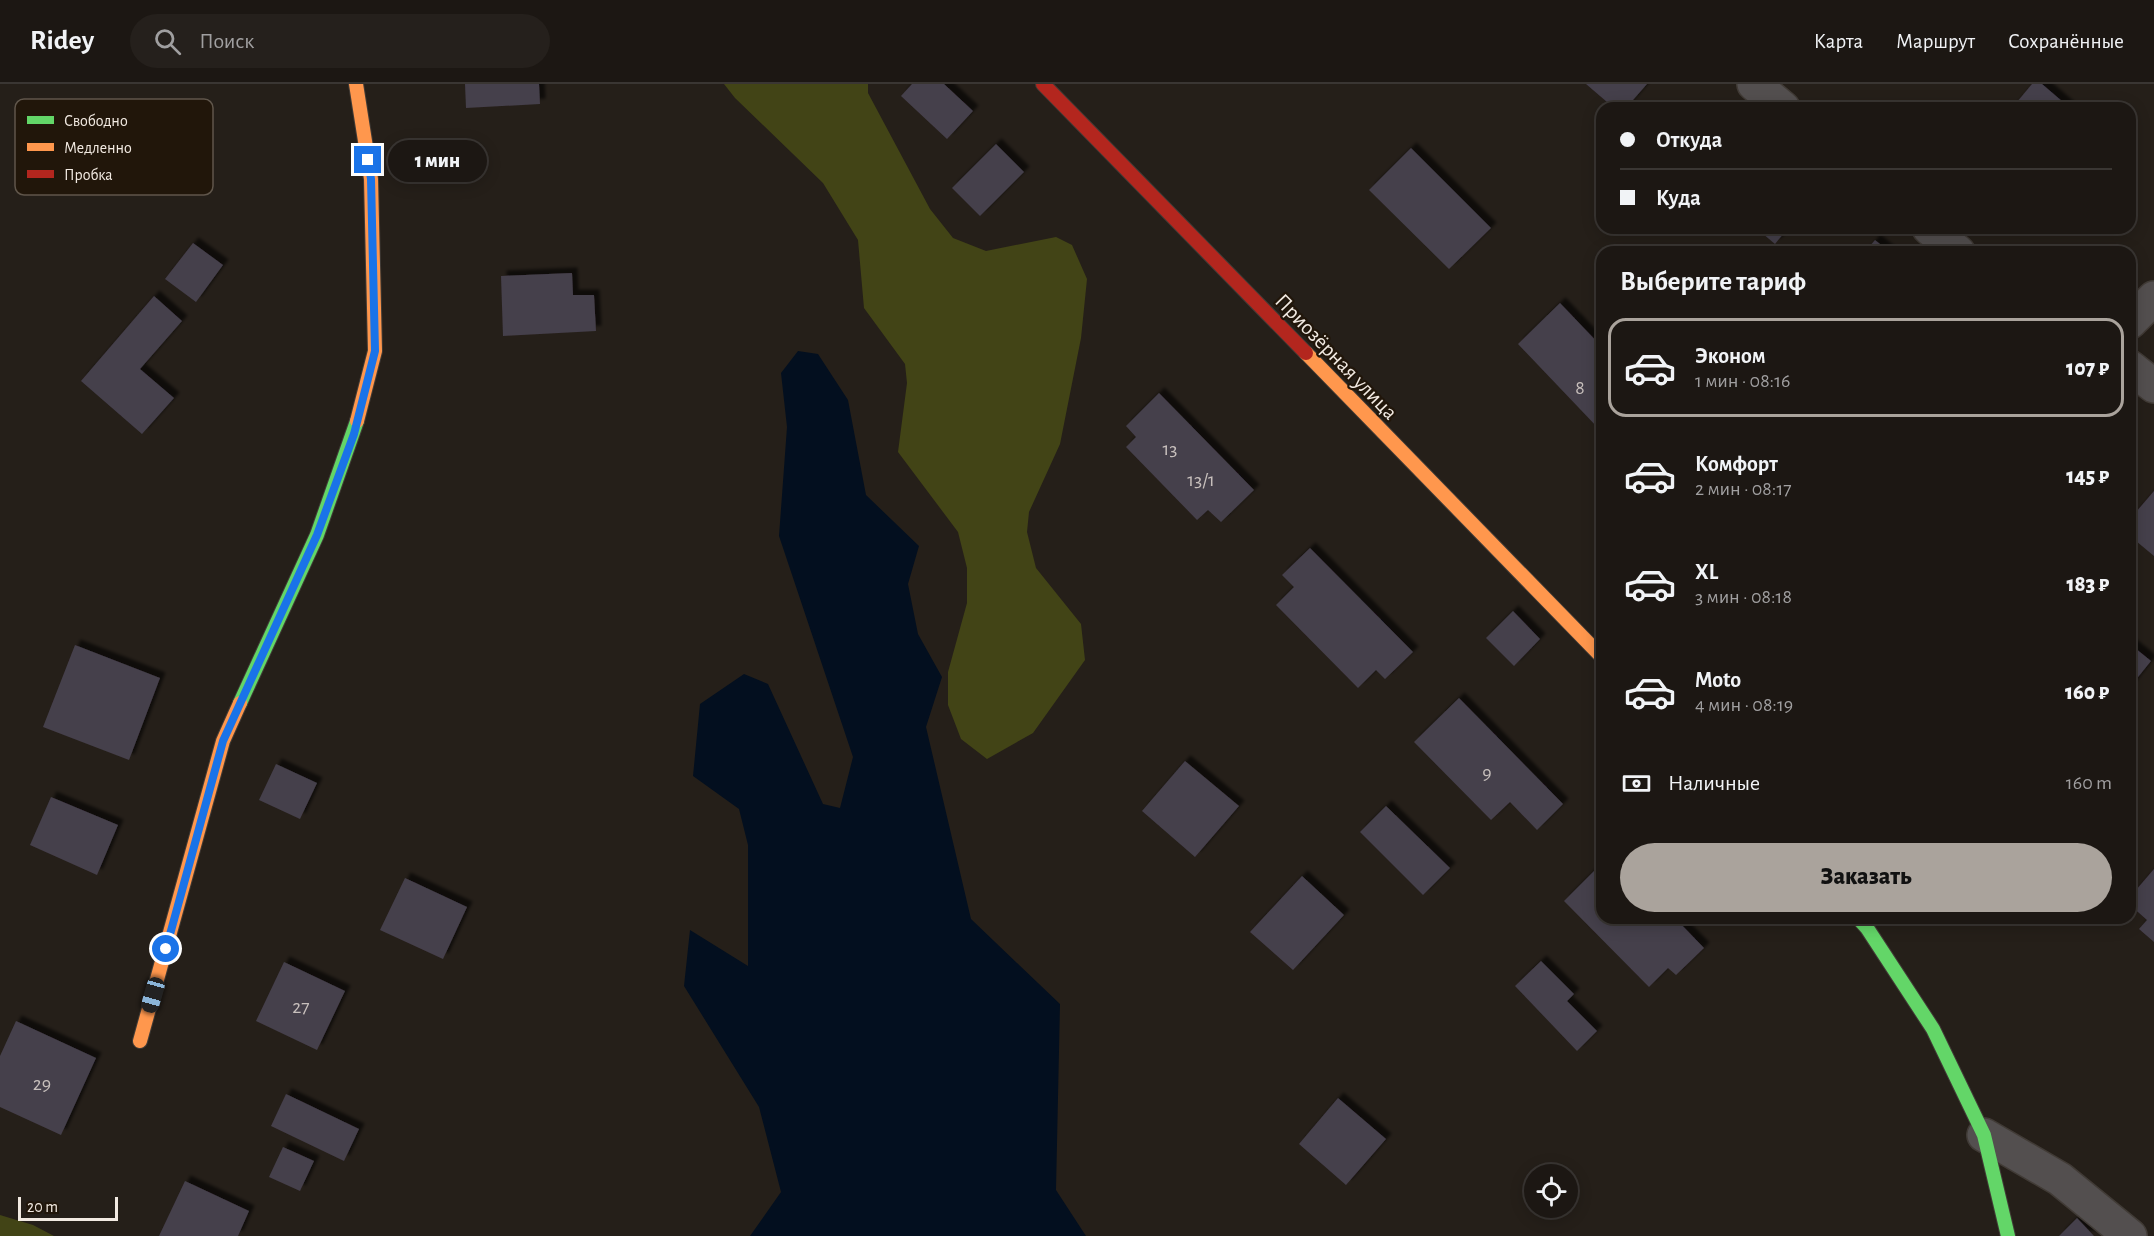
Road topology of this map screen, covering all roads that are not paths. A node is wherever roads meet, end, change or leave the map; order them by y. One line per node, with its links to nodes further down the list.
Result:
1 (356, 84): 13 (street)
2 (1043, 84): 11 (street, Приозёрная улица)
3 (1754, 84): 4 (street)
4 (1776, 102)
5 (1936, 234): 6 (street)
6 (1951, 246)
7 (2154, 298): 8 (street)
8 (2136, 316)
9 (2136, 372): 10 (street)
10 (2154, 386)
11 (1596, 651)
12 (1864, 924): 14 (street)
13 (140, 1041)
14 (1984, 1135): 15 (street); 16 (street)
15 (2008, 1236)
16 (2130, 1236)

